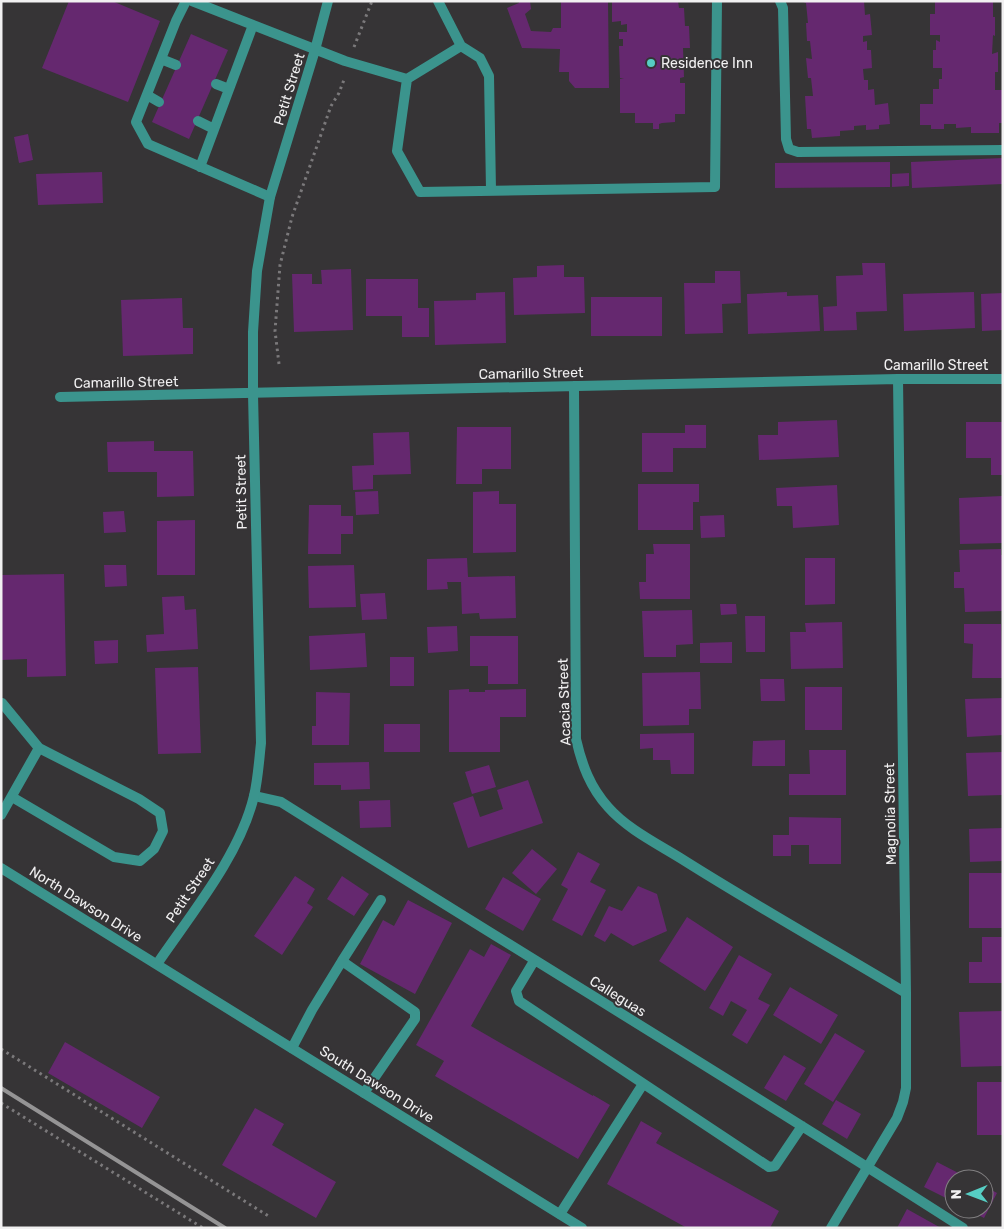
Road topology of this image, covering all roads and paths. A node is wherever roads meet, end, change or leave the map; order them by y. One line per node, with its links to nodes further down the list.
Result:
1 (186, 1): 12 (street)
2 (192, 1): 8 (street)
3 (328, 1): 11 (street, Petit Street)
4 (372, 1): 9 (path)
5 (438, 1): 10 (street)
6 (717, 1): 24 (street)
7 (780, 1): 22 (street)
8 (253, 25): 11 (street); 16 (street)
9 (356, 42)
10 (461, 46): 14 (street); 24 (street)
11 (315, 50): 14 (street); 25 (street, Petit Street)
12 (161, 59): 13 (street); 18 (street)
13 (176, 65)
14 (407, 79): 24 (street)
15 (216, 84): 16 (street)
16 (229, 89): 21 (street)
17 (340, 93): 26 (path)
18 (147, 95): 19 (street); 23 (street)
19 (159, 102)
20 (198, 121): 21 (street)
21 (214, 129): 23 (street)
22 (1003, 150)
23 (200, 167): 25 (street)
24 (491, 190)
25 (270, 197): 30 (street, Petit Street)
26 (279, 364)
27 (898, 379): 28 (street, Camarillo Street); 29 (street, Camarillo Street); 42 (street, Magnolia Street)
28 (1003, 379)
29 (574, 386): 30 (street, Camarillo Street); 42 (street, Acacia Street)
30 (252, 394): 31 (street, Camarillo Street); 34 (street, Petit Street)
31 (60, 397)
32 (2, 703): 33 (street)
33 (39, 748): 35 (street); 35 (street)
34 (254, 796): 40 (street, Calleguas); 41 (street, Petit Street)
35 (12, 797): 36 (street)
36 (1, 815)
37 (1, 868): 41 (street, North Dawson Drive)
38 (381, 900): 39 (street)
39 (342, 961): 43 (street); 46 (street)
40 (534, 961): 45 (street); 48 (street, Calleguas)
41 (157, 964): 43 (street, South Dawson Drive)
42 (906, 993): 49 (street, Magnolia Street)
43 (292, 1048): 46 (street, South Dawson Drive)
44 (1, 1049): 51 (path)
45 (643, 1084): 48 (street); 50 (street)
46 (364, 1093): 50 (street, South Dawson Drive)
47 (1, 1103): 52 (path)
48 (802, 1126): 49 (street, Calleguas)
49 (868, 1167): 54 (street, Magnolia Street); 55 (street, Calleguas)
50 (560, 1214): 53 (street, South Dawson Drive)
51 (270, 1217)
52 (204, 1228)
53 (582, 1228)
54 (831, 1228)
55 (963, 1228)

